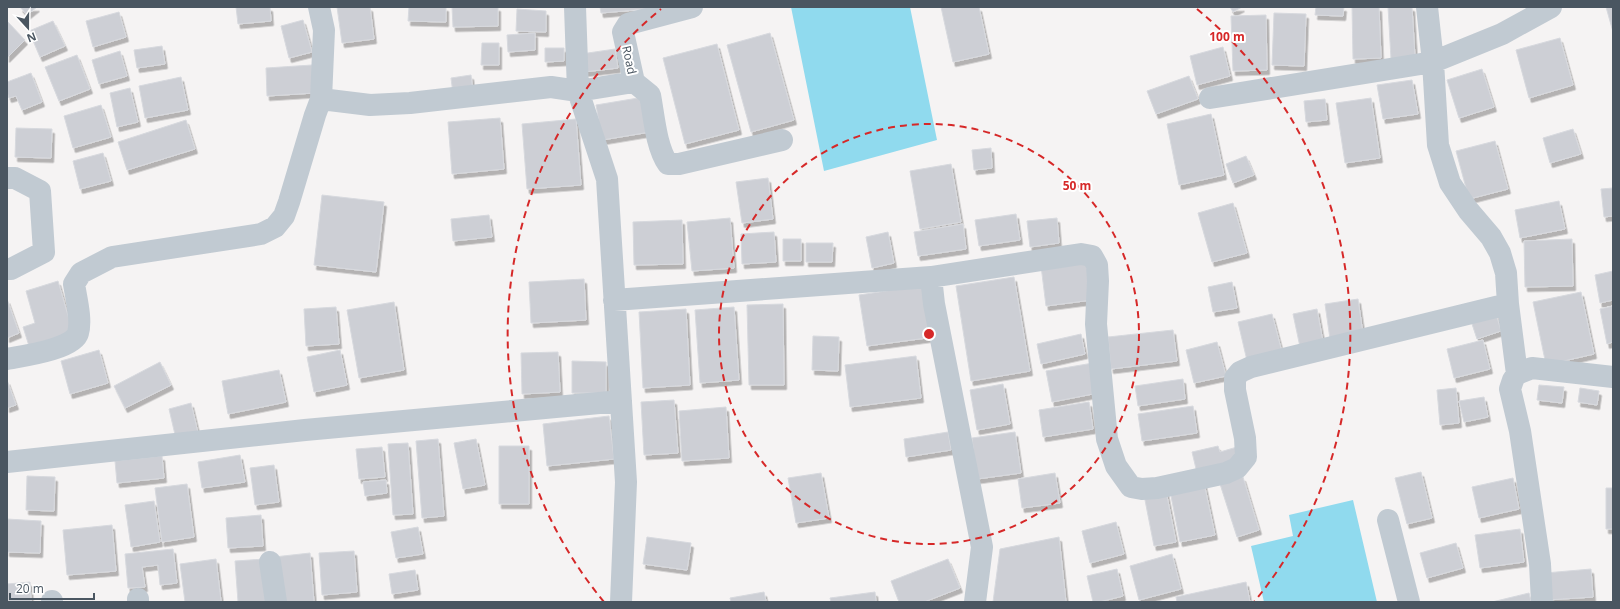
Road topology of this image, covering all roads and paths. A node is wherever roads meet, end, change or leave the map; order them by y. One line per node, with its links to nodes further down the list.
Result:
1 (320, 7): 10 (street)
2 (575, 7): 8 (street)
3 (692, 7): 7 (street, Road)
4 (1427, 7): 6 (street)
5 (1551, 7): 6 (street)
6 (1432, 62): 9 (street); 16 (street)
7 (634, 82): 8 (street, Road); 11 (street)
8 (578, 91): 10 (street, Road); 15 (street)
9 (1210, 98)
10 (321, 99): 17 (street)
11 (782, 140)
12 (7, 178): 13 (street)
13 (7, 269)
14 (931, 277): 15 (street); 16 (street); 26 (street)
15 (614, 300): 20 (street)
16 (1508, 304): 18 (street)
17 (7, 359)
18 (1517, 374): 19 (street); 28 (street)
19 (1613, 377)
20 (620, 401): 21 (street); 25 (street)
21 (7, 462)
22 (1388, 520): 27 (street)
23 (270, 562): 24 (street)
24 (276, 602)
25 (621, 602)
26 (975, 602)
27 (1409, 602)
28 (1542, 602)

